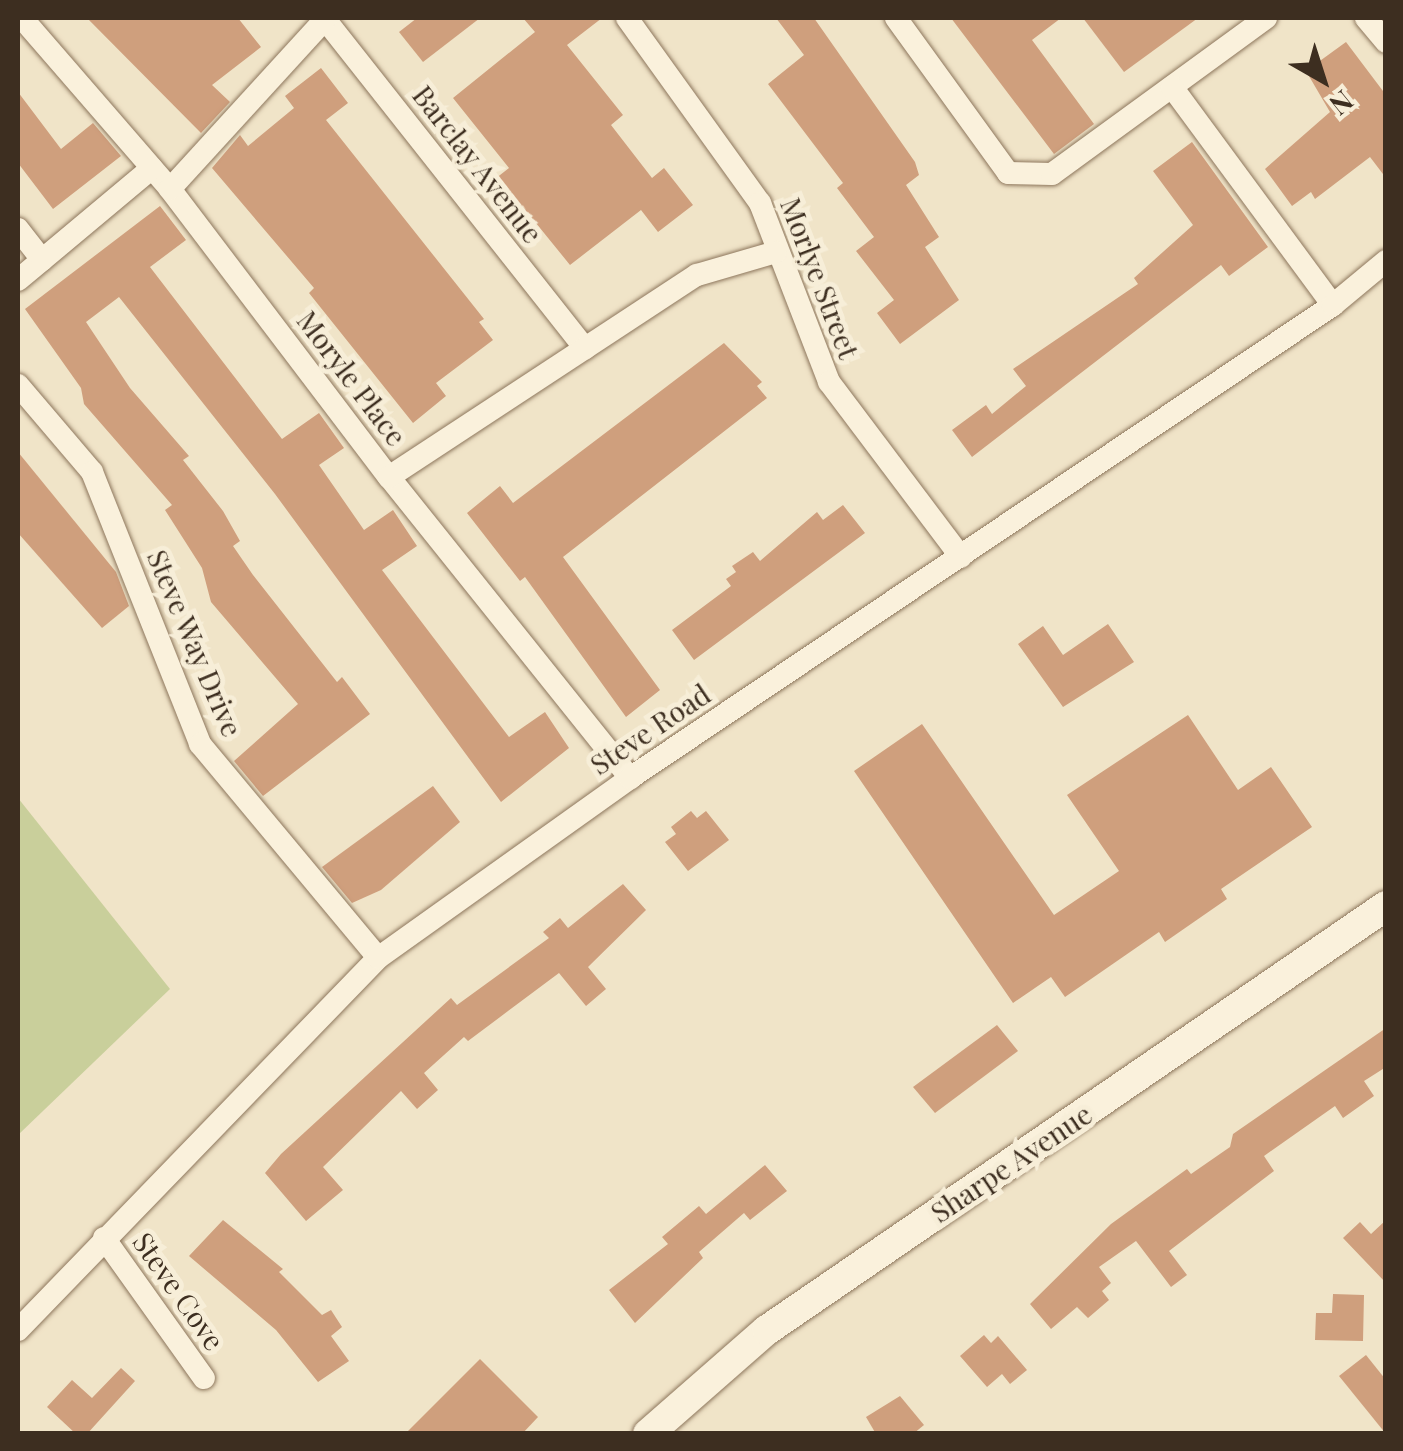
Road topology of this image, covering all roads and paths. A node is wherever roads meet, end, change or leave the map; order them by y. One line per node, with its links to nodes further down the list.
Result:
1 (22, 18): 9 (street, Moryle Place)
2 (325, 18): 10 (street); 17 (street, Barclay Avenue)
3 (627, 18): 12 (street, Morlye Street)
4 (896, 18): 8 (street)
5 (1266, 18): 8 (street)
6 (1366, 18): 7 (street)
7 (1386, 42)
8 (1172, 87): 16 (street)
9 (152, 168): 10 (street, Moryle Place); 13 (street)
10 (170, 188): 19 (street, Moryle Place)
11 (18, 228): 13 (street)
12 (776, 252): 17 (street); 20 (street, Morlye Street)
13 (42, 260): 15 (street)
14 (1386, 262): 16 (street, Steve Road)
15 (18, 280)
16 (1332, 305): 20 (street, Steve Road)
17 (585, 348): 19 (street)
18 (18, 385): 23 (street, Steve Way Drive)
19 (389, 477): 21 (street, Moryle Place)
20 (961, 557): 21 (street, Steve Road)
21 (630, 778): 23 (street, Steve Road)
22 (1386, 906): 27 (street, Sharpe Avenue)
23 (378, 958): 24 (street, Steve Road)
24 (104, 1238): 25 (street, Steve Road); 26 (street, Steve Cove)
25 (18, 1330)
26 (204, 1378)
27 (648, 1434)

